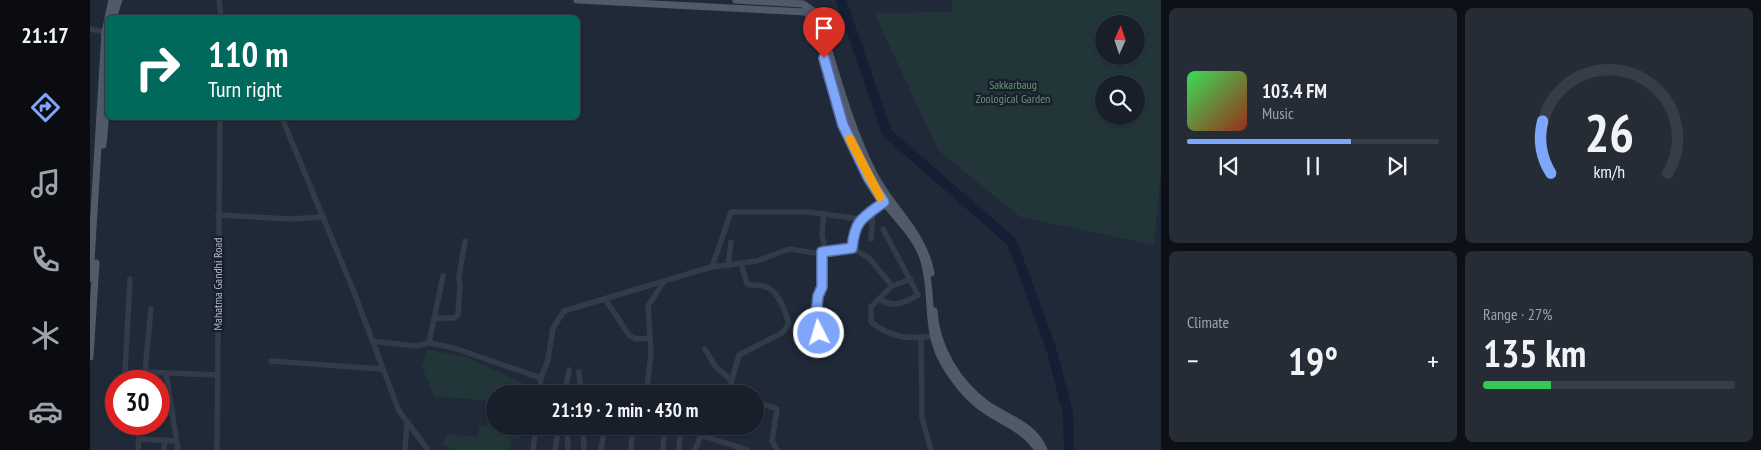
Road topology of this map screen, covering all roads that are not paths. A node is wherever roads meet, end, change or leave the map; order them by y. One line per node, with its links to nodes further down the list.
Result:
1 (112, 0): 7 (main road)
2 (119, 0): 8 (main road)
3 (219, 0): 6 (street)
4 (576, 0): 16 (main road)
5 (736, 0): 16 (main road)
6 (221, 9): 9 (street); 10 (street)
7 (109, 15)
8 (114, 15)
9 (221, 15)
10 (224, 15)
11 (90, 29): 12 (street)
12 (105, 32): 32 (main road)
13 (106, 120): 48 (main road)
14 (220, 120): 19 (street, Mahatma Gandhi Road)
15 (283, 120): 20 (street)
16 (886, 200): 17 (street); 41 (main road)
17 (872, 210): 21 (street); 23 (street)
18 (824, 214): 21 (street); 27 (street); 30 (street)
19 (218, 215): 20 (street); 56 (street, Mahatma Gandhi Road)
20 (324, 216): 45 (street)
21 (859, 219): 26 (street)
22 (883, 229): 34 (street)
23 (871, 239)
24 (465, 241): 40 (street)
25 (731, 242): 29 (street)
26 (852, 248): 27 (street); 36 (street)
27 (823, 252): 28 (street); 43 (street)
28 (741, 264): 29 (street); 58 (street)
29 (728, 266): 30 (street)
30 (712, 267): 35 (street)
31 (443, 276): 40 (street)
32 (90, 278)
33 (130, 279): 51 (street)
34 (911, 279): 36 (street); 38 (street)
35 (663, 283): 37 (street); 42 (street)
36 (892, 286): 38 (street)
37 (605, 299): 42 (street); 57 (street)
38 (880, 299): 44 (street)
39 (151, 309): 52 (street)
40 (434, 318): 46 (street)
41 (935, 336): 44 (street); 101 (main road); 102 (main road)
42 (650, 338): 62 (street)
43 (816, 338)
44 (921, 339): 100 (street)
45 (372, 340): 46 (street); 50 (street)
46 (429, 343): 57 (street)
47 (705, 349): 58 (street)
48 (90, 357)
49 (271, 362): 50 (street)
50 (381, 369): 67 (street)
51 (125, 370)
52 (145, 370)
53 (569, 370): 60 (street)
54 (579, 372): 61 (street)
55 (170, 373): 56 (street)
56 (217, 375): 85 (street, Mahatma Gandhi Road)
57 (540, 378): 59 (street)
58 (732, 381): 63 (street)
59 (540, 385)
60 (566, 385)
61 (580, 385)
62 (647, 385)
63 (731, 385)
64 (170, 400): 66 (street)
65 (764, 404): 99 (street)
66 (172, 413): 80 (street)
67 (407, 422): 86 (street); 87 (street)
68 (139, 435): 78 (street)
69 (535, 435): 88 (street)
70 (557, 435): 89 (street)
71 (567, 435): 90 (street)
72 (583, 435): 91 (street)
73 (604, 435): 92 (street)
74 (632, 435): 93 (street)
75 (664, 435): 94 (street)
76 (682, 435): 95 (street)
77 (700, 435): 81 (street); 96 (street)
78 (139, 439): 79 (street); 82 (street)
79 (165, 440): 80 (street); 83 (street)
80 (176, 441): 84 (street)
81 (718, 441): 97 (street); 98 (street)
82 (138, 450)
83 (164, 450)
84 (178, 450)
85 (217, 450)
86 (405, 450)
87 (428, 450)
88 (533, 450)
89 (554, 450)
90 (568, 450)
91 (584, 450)
92 (601, 450)
93 (631, 450)
94 (663, 450)
95 (679, 450)
96 (696, 450)
97 (717, 450)
98 (746, 450)
99 (777, 450)
100 (931, 450)
101 (1038, 450)
102 (1044, 450)

